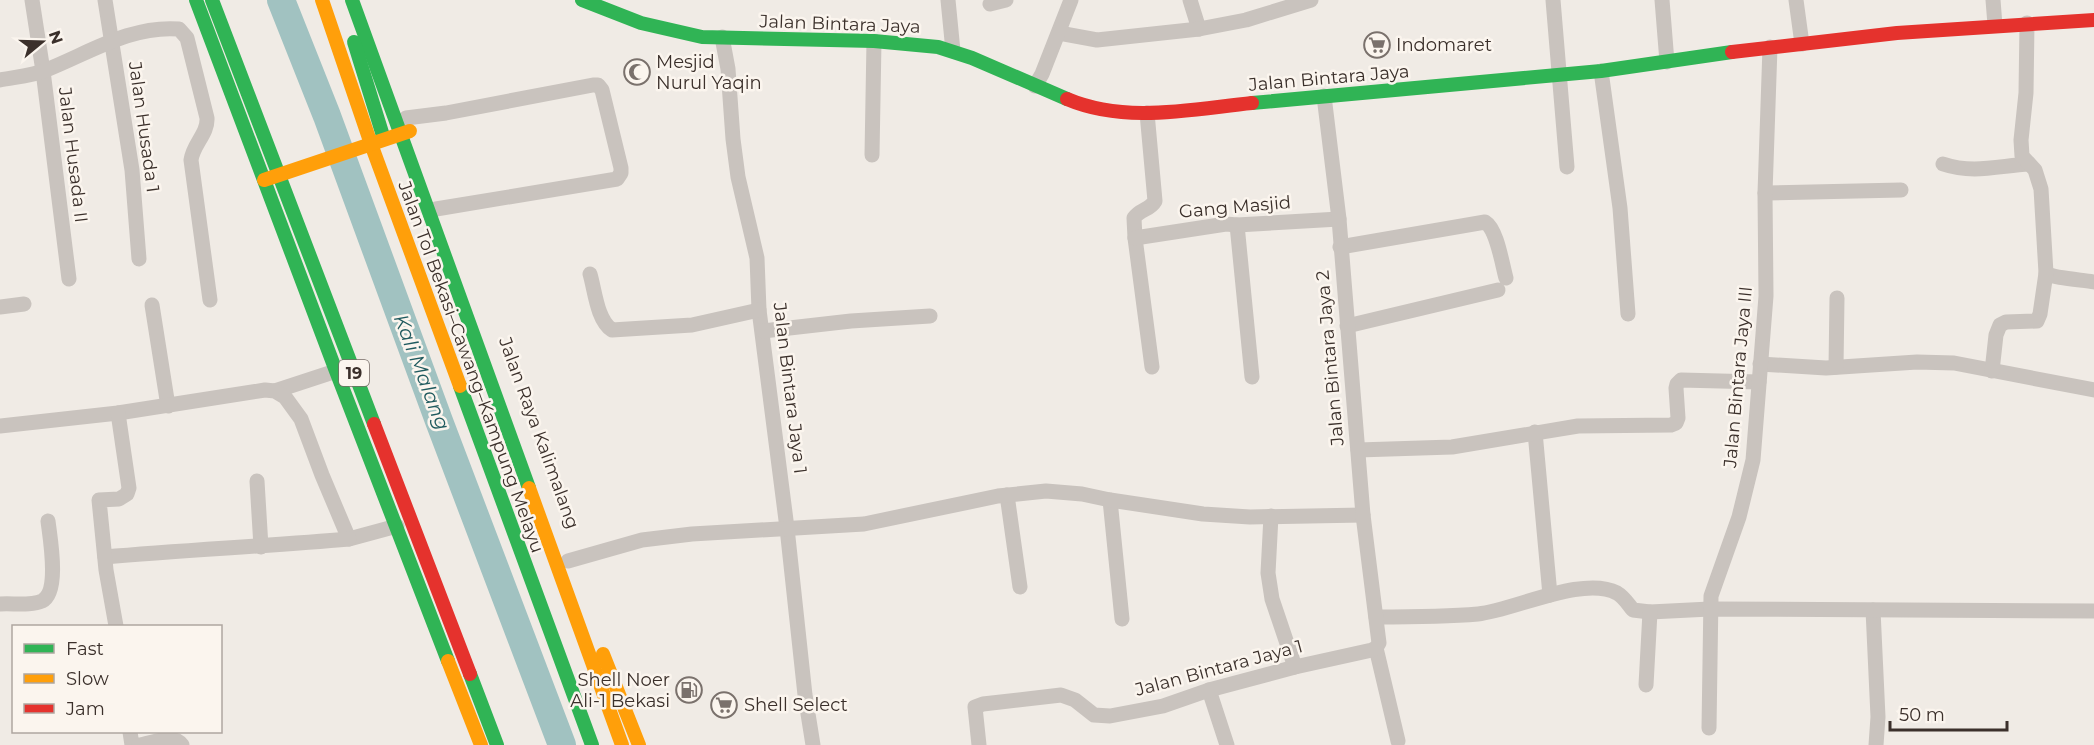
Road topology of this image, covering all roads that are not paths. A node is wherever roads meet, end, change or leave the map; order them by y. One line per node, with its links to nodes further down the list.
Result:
1 (33, 0): 32 (street, Jalan Husada II)
2 (105, 0): 26 (street, Jalan Husada 1)
3 (196, 0): 45 (main road)
4 (212, 0): 113 (main road, 19)
5 (321, 0): 114 (main road, Jalan Tol Bekasi–Cawang–Kampung Melayu)
6 (340, 0): 40 (main road)
7 (352, 0): 115 (main road)
8 (364, 0): 39 (main road, Jalan Raya Kalimalang)
9 (582, 0): 25 (main road, Jalan Bintara Jaya)
10 (948, 0): 30 (street)
11 (1006, 0): 19 (street)
12 (1071, 0): 24 (street)
13 (1190, 0): 23 (street)
14 (1311, 0): 23 (street)
15 (1553, 0): 34 (street)
16 (1662, 0): 31 (street)
17 (1796, 0): 28 (street)
18 (1993, 0): 22 (street)
19 (990, 4)
20 (2094, 20): 21 (main road, Jalan Bintara Jaya)
21 (2027, 23): 22 (main road, Jalan Bintara Jaya); 43 (street)
22 (1995, 26): 28 (main road, Jalan Bintara Jaya)
23 (1199, 29): 24 (street)
24 (1059, 33): 36 (street)
25 (722, 37): 27 (main road, Jalan Bintara Jaya); 63 (street, Jalan Bintara Jaya 1)
26 (111, 40): 32 (street); 53 (street, Jalan Husada 1); 59 (street)
27 (874, 41): 30 (main road, Jalan Bintara Jaya); 41 (street)
28 (1802, 44): 29 (main road, Jalan Bintara Jaya)
29 (1770, 47): 31 (main road, Jalan Bintara Jaya); 47 (street, Jalan Bintara Jaya III)
30 (953, 51): 36 (main road, Jalan Bintara Jaya)
31 (1667, 62): 33 (main road, Jalan Bintara Jaya)
32 (44, 71): 35 (street); 56 (street, Jalan Husada II)
33 (1601, 71): 34 (main road, Jalan Bintara Jaya); 64 (street)
34 (1559, 75): 37 (main road, Jalan Bintara Jaya); 44 (street)
35 (0, 80)
36 (1035, 86): 38 (main road, Jalan Bintara Jaya)
37 (1324, 96): 38 (main road, Jalan Bintara Jaya); 49 (street, Jalan Bintara Jaya 2)
38 (1147, 113): 51 (street)
39 (408, 125): 40 (main road); 48 (main road, Jalan Raya Kalimalang); 48 (street)
40 (384, 139): 45 (main road)
41 (872, 155)
42 (1943, 164): 43 (street)
43 (2029, 164): 54 (street)
44 (1567, 167)
45 (264, 180): 72 (main road)
46 (1901, 190): 47 (street)
47 (1765, 193): 68 (street, Jalan Bintara Jaya III)
48 (436, 209): 93 (main road, Jalan Raya Kalimalang)
49 (1339, 219): 50 (street, Gang Masjid); 52 (street, Jalan Bintara Jaya 2)
50 (1237, 225): 51 (street, Gang Masjid); 73 (street)
51 (1135, 238): 69 (street)
52 (1340, 248): 66 (street, Jalan Bintara Jaya 2); 66 (street)
53 (139, 259)
54 (2046, 273): 57 (street); 71 (street)
55 (590, 274): 63 (street)
56 (69, 279)
57 (2094, 282)
58 (1837, 298): 70 (street)
59 (210, 300)
60 (24, 304): 62 (street)
61 (152, 305): 77 (street)
62 (0, 306)
63 (759, 310): 67 (street, Jalan Bintara Jaya 1)
64 (1628, 314)
65 (930, 316): 67 (street)
66 (1347, 326): 81 (street, Jalan Bintara Jaya 2)
67 (763, 331): 89 (street, Jalan Bintara Jaya 1)
68 (1760, 364): 70 (street); 74 (street, Jalan Bintara Jaya III)
69 (1152, 367)
70 (1836, 367): 71 (street)
71 (1992, 370): 75 (street)
72 (336, 371): 76 (street); 88 (main road)
73 (1252, 377)
74 (1759, 382): 80 (street); 97 (street, Jalan Bintara Jaya III)
75 (2094, 390)
76 (275, 391): 77 (street); 90 (street)
77 (168, 406): 78 (street)
78 (118, 413): 79 (street); 92 (street)
79 (0, 426)
80 (1535, 432): 81 (street); 95 (street)
81 (1358, 450): 85 (street, Jalan Bintara Jaya 2)
82 (257, 481): 91 (street)
83 (1007, 495): 84 (street); 89 (street); 94 (street)
84 (1110, 500): 86 (street); 102 (street)
85 (1363, 515): 86 (street); 101 (street, Jalan Bintara Jaya 2)
86 (1271, 516): 105 (street)
87 (48, 521): 96 (street)
88 (397, 526): 90 (street); 112 (main road)
89 (788, 528): 93 (street); 117 (street, Jalan Bintara Jaya 1)
90 (349, 539): 91 (street)
91 (261, 547): 92 (street)
92 (105, 557): 103 (street)
93 (568, 561): 116 (main road, Jalan Raya Kalimalang)
94 (1020, 586)
95 (1550, 595): 100 (street); 101 (street)
96 (0, 604)
97 (1710, 609): 98 (street); 100 (street); 108 (street, Jalan Bintara Jaya III)
98 (1873, 610): 99 (street); 120 (street)
99 (2094, 611)
100 (1650, 612): 106 (street)
101 (1376, 617): 104 (street)
102 (1122, 619)
103 (116, 625)
104 (1376, 648): 105 (street, Jalan Bintara Jaya 1); 109 (street)
105 (1294, 667): 107 (street, Jalan Bintara Jaya 1)
106 (1646, 685)
107 (1209, 690): 118 (street, Jalan Bintara Jaya 1); 119 (street)
108 (1709, 728)
109 (1398, 741)
110 (139, 745): 111 (street)
111 (182, 745)
112 (481, 745)
113 (497, 745)
114 (592, 745)
115 (622, 745)
116 (639, 745)
117 (813, 745)
118 (979, 745)
119 (1227, 745)
120 (1876, 745)

